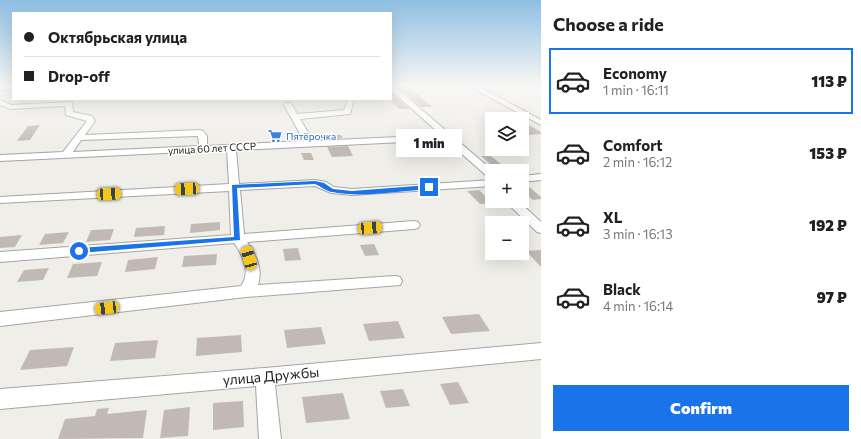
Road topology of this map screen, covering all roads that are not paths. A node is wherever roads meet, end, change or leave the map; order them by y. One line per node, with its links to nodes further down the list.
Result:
1 (8, 106): 2 (street)
2 (21, 106)
3 (70, 106): 11 (street)
4 (289, 106): 8 (street)
5 (349, 106): 8 (street)
6 (414, 106): 10 (street)
7 (509, 106): 9 (street)
8 (295, 117): 12 (street)
9 (541, 124)
10 (449, 137): 12 (street, улица 60 лет СССР); 17 (street)
11 (78, 138): 14 (street); 15 (street)
12 (310, 144): 13 (street, улица 60 лет СССР)
13 (231, 148): 14 (street, улица 60 лет СССР); 21 (street)
14 (202, 149): 15 (street, улица 60 лет СССР)
15 (66, 154): 16 (street, улица 60 лет СССР)
16 (0, 158)
17 (485, 174)
18 (541, 177): 19 (street)
19 (529, 178)
20 (485, 182): 21 (street)
21 (234, 186): 22 (street); 26 (street)
22 (0, 200)
23 (518, 208): 25 (street)
24 (414, 225): 26 (street)
25 (541, 229)
26 (238, 239): 27 (street); 29 (street)
27 (0, 256)
28 (395, 280): 29 (street)
29 (246, 291): 30 (street)
30 (0, 319)
31 (541, 350): 32 (street, улица Дружбы)
32 (265, 377): 33 (street, улица Дружбы); 34 (street)
33 (0, 399)
34 (270, 439)

